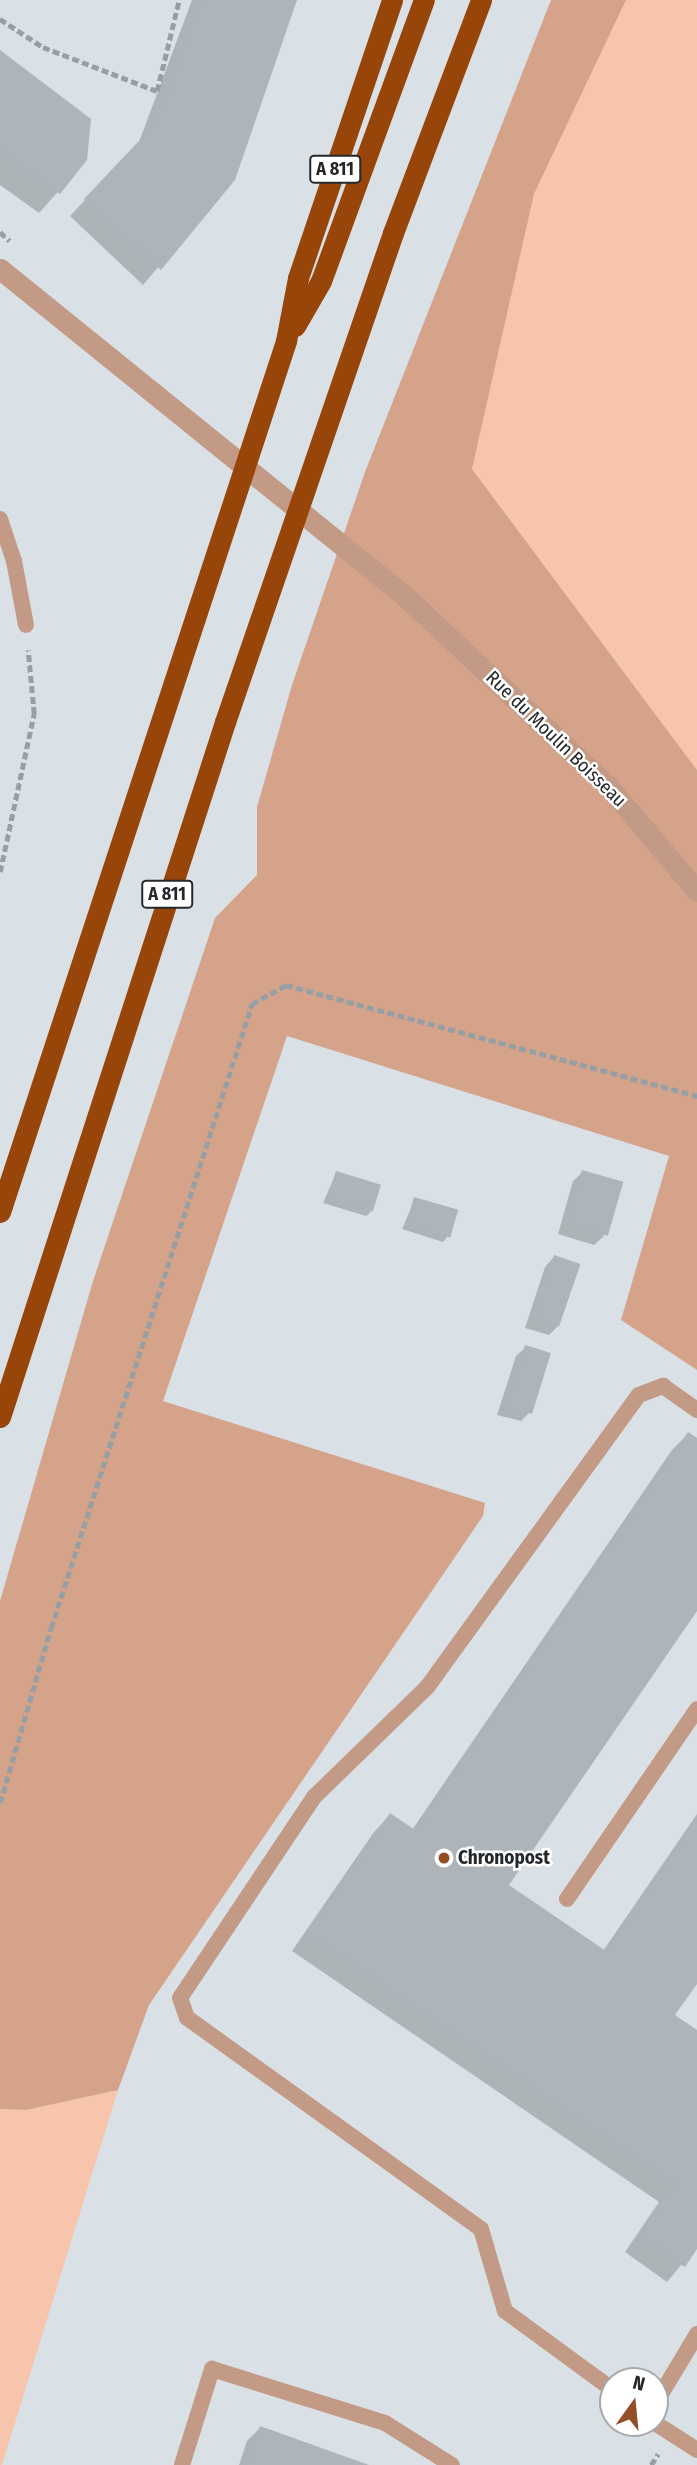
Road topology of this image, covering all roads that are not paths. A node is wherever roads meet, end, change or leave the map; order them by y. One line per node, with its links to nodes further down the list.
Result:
1 (392, 0): 5 (highway, A 811)
2 (424, 0): 5 (highway)
3 (481, 0): 11 (highway, A 811)
4 (0, 269): 8 (street, Rue du Moulin Boisseau)
5 (286, 341): 9 (highway, A 811)
6 (0, 519): 7 (lane)
7 (26, 625)
8 (697, 891)
9 (0, 1212)
10 (697, 1410): 15 (lane)
11 (0, 1417)
12 (697, 1709): 13 (lane)
13 (568, 1899)
14 (697, 2334): 16 (lane)
15 (599, 2380)
16 (669, 2381)
17 (669, 2432): 18 (lane)
18 (697, 2450)
19 (182, 2465): 20 (lane)
20 (452, 2465)

